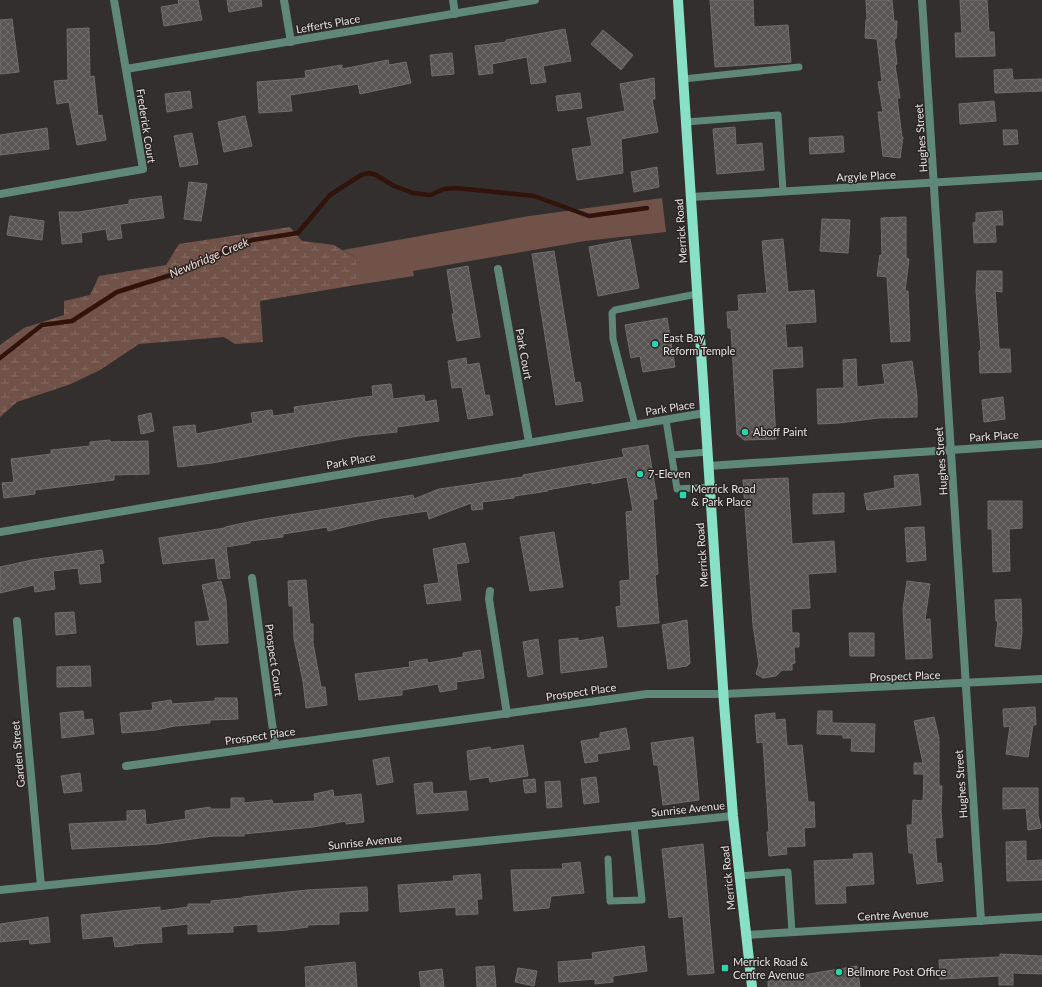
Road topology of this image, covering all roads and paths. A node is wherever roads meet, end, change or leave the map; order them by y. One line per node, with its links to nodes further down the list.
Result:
1 (114, 0): 10 (street, Frederick Court)
2 (284, 0): 8 (street)
3 (452, 0): 7 (street)
4 (535, 0): 7 (street, Lefferts Place)
5 (678, 0): 11 (main road, Merrick Road)
6 (922, 0): 14 (street, Hughes Street)
7 (455, 14): 8 (street, Lefferts Place)
8 (291, 42): 10 (street, Lefferts Place)
9 (799, 67): 11 (lane)
10 (126, 69): 16 (street, Frederick Court)
11 (683, 79): 12 (main road, Merrick Road)
12 (686, 122): 15 (lane); 17 (main road, Merrick Road)
13 (1042, 176): 14 (street, Argyle Place)
14 (935, 183): 15 (street, Argyle Place); 25 (street, Hughes Street)
15 (783, 192): 17 (street, Argyle Place)
16 (0, 194)
17 (691, 197): 19 (main road, Merrick Road)
18 (498, 269): 23 (street, Park Court)
19 (697, 294): 20 (main road, Merrick Road); 22 (lane)
20 (705, 413): 21 (street, Park Place); 26 (main road, Merrick Road)
21 (666, 420): 22 (street, Park Place); 27 (lane)
22 (635, 425): 23 (street, Park Place)
23 (529, 442): 30 (street, Park Place)
24 (1042, 444): 25 (street, Park Place)
25 (951, 450): 28 (street, Park Place); 35 (street, Hughes Street)
26 (708, 452): 27 (lane); 28 (main road, Merrick Road)
27 (672, 455): 29 (lane)
28 (708, 466): 29 (main road, Merrick Road)
29 (710, 487): 36 (main road, Merrick Road)
30 (0, 532)
31 (252, 578): 38 (street, Prospect Court)
32 (490, 591): 37 (street)
33 (17, 621): 44 (street, Garden Street)
34 (1042, 679): 35 (street, Prospect Place)
35 (966, 684): 36 (street, Prospect Place); 47 (street, Hughes Street)
36 (724, 694): 37 (street, Prospect Place); 40 (main road, Merrick Road)
37 (507, 714): 38 (street, Prospect Place)
38 (275, 746): 39 (street, Prospect Place)
39 (126, 766)
40 (733, 816): 41 (street, Sunrise Avenue); 43 (main road, Merrick Road)
41 (634, 826): 42 (lane); 44 (street, Sunrise Avenue)
42 (608, 860)
43 (739, 876): 48 (lane); 49 (main road, Merrick Road)
44 (41, 886): 45 (street, Sunrise Avenue)
45 (0, 890)
46 (1042, 917): 47 (street, Centre Avenue)
47 (981, 921): 48 (street, Centre Avenue)
48 (792, 932): 49 (street, Centre Avenue)
49 (746, 935): 50 (main road, Merrick Road)
50 (752, 987)

